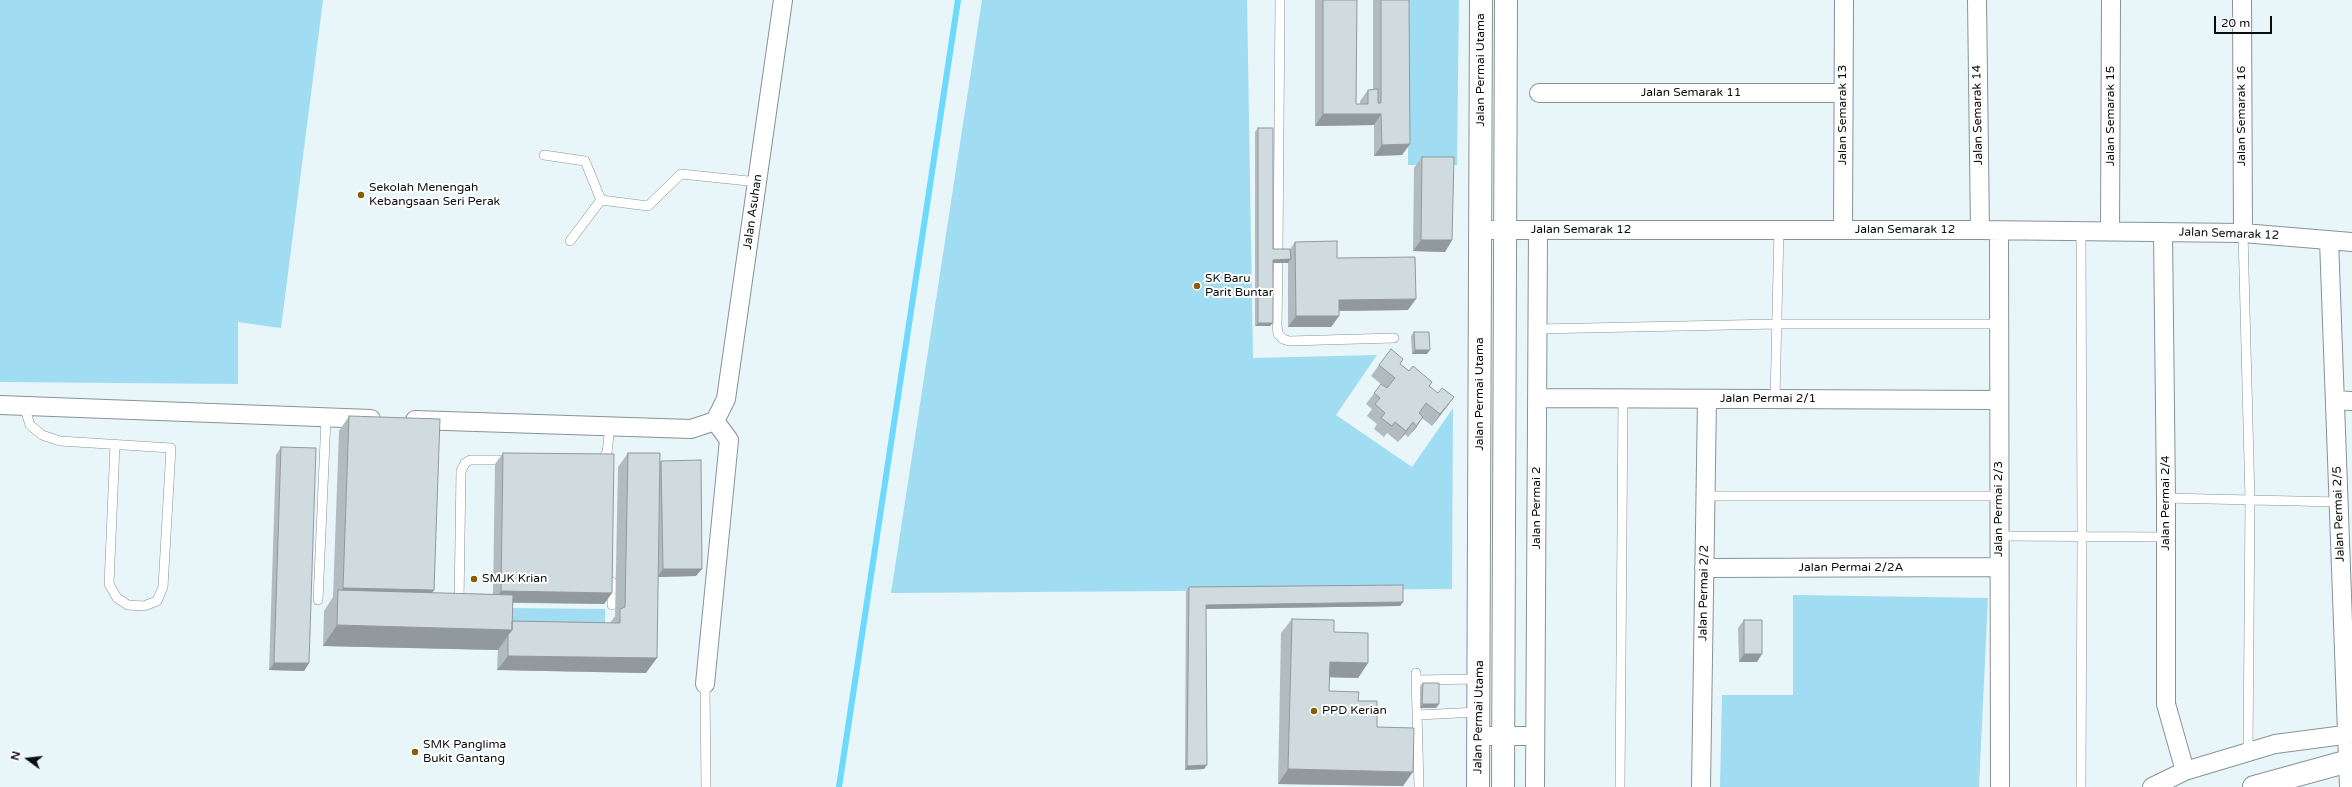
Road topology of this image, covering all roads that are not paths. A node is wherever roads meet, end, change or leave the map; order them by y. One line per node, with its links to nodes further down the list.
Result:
1 (783, 0): 12 (street, Jalan Asuhan)
2 (1280, 0): 28 (lane)
3 (1481, 0): 14 (street, Jalan Permai Utama)
4 (1506, 0): 15 (street, Jalan Permai Utama)
5 (1844, 0): 10 (street, Jalan Semarak 13)
6 (1977, 0): 19 (street, Jalan Semarak 14)
7 (2111, 0): 22 (street, Jalan Semarak 15)
8 (2242, 0): 24 (street, Jalan Semarak 16)
9 (1539, 93): 10 (street, Jalan Semarak 11)
10 (1843, 93): 18 (street, Jalan Semarak 13)
11 (544, 155): 13 (lane)
12 (758, 182): 13 (lane); 43 (street, Jalan Asuhan)
13 (601, 200): 26 (lane)
14 (1480, 230): 15 (street, Jalan Semarak 12); 62 (street, Jalan Permai Utama)
15 (1505, 230): 16 (street, Jalan Semarak 12); 68 (street, Jalan Permai Utama)
16 (1538, 230): 17 (street, Jalan Semarak 12); 32 (street, Jalan Permai 2)
17 (1779, 230): 18 (street, Jalan Semarak 12); 30 (lane)
18 (1843, 230): 19 (street, Jalan Semarak 12)
19 (1980, 230): 20 (street, Jalan Semarak 12)
20 (1999, 230): 21 (street, Jalan Semarak 12); 31 (street, Jalan Permai 2/3)
21 (2081, 231): 22 (street, Jalan Semarak 12); 54 (lane)
22 (2110, 231): 23 (street, Jalan Semarak 12)
23 (2163, 232): 24 (street, Jalan Semarak 12); 50 (street, Jalan Permai 2/4)
24 (2243, 233): 25 (street, Jalan Semarak 12); 51 (lane)
25 (2329, 240): 27 (street, Jalan Semarak 12); 39 (street, Jalan Permai 2/5)
26 (570, 241)
27 (2352, 242)
28 (1278, 253)
29 (1278, 263): 33 (lane)
30 (1777, 324): 31 (lane); 32 (lane); 37 (lane)
31 (1999, 324): 38 (street, Jalan Permai 2/3)
32 (1538, 328): 34 (street, Jalan Permai 2)
33 (1394, 338)
34 (1538, 398): 35 (street, Jalan Permai 2/1); 69 (street, Jalan Permai 2)
35 (1623, 398): 36 (street, Jalan Permai 2/1); 78 (lane)
36 (1707, 399): 37 (street, Jalan Permai 2/1); 48 (street, Jalan Permai 2/2)
37 (1774, 399): 38 (street, Jalan Permai 2/1)
38 (1999, 400): 49 (street, Jalan Permai 2/3)
39 (2343, 400): 52 (street, Jalan Permai 2/5)
40 (0, 405): 41 (street)
41 (24, 406): 42 (street); 45 (lane)
42 (326, 418): 44 (street); 59 (lane)
43 (715, 421): 44 (street); 63 (street)
44 (610, 426): 47 (lane)
45 (114, 445): 45 (lane)
46 (521, 460): 60 (lane)
47 (590, 461)
48 (1705, 496): 49 (lane); 56 (street, Jalan Permai 2/2)
49 (1999, 496): 53 (street, Jalan Permai 2/3)
50 (2166, 498): 51 (lane); 55 (street, Jalan Permai 2/4)
51 (2250, 500): 52 (lane); 70 (lane)
52 (2339, 502): 66 (street, Jalan Permai 2/5)
53 (1998, 536): 54 (lane); 57 (street, Jalan Permai 2/3)
54 (2082, 537): 55 (lane); 81 (lane)
55 (2166, 537): 72 (street, Jalan Permai 2/4)
56 (1704, 568): 57 (street, Jalan Permai 2/2A); 79 (street, Jalan Permai 2/2)
57 (1998, 568): 80 (street, Jalan Permai 2/3)
58 (612, 575): 61 (lane)
59 (318, 600)
60 (459, 603)
61 (612, 605)
62 (1479, 679): 64 (street, Jalan Permai Utama); 65 (lane)
63 (705, 684): 73 (lane)
64 (1478, 712): 65 (lane); 67 (street, Jalan Permai Utama)
65 (1418, 715): 74 (lane)
66 (2349, 734): 70 (street); 71 (street, Jalan Permai 2/5)
67 (1478, 736): 68 (street); 75 (street, Jalan Permai Utama)
68 (1504, 736): 69 (street); 76 (street, Jalan Permai Utama)
69 (1535, 736): 77 (street, Jalan Permai 2)
70 (2248, 752): 72 (street)
71 (2350, 761): 83 (street); 84 (street, Jalan Permai 2/5)
72 (2185, 771): 82 (street)
73 (706, 787)
74 (1419, 787)
75 (1478, 787)
76 (1503, 787)
77 (1535, 787)
78 (1620, 787)
79 (1701, 787)
80 (2000, 787)
81 (2081, 787)
82 (2152, 787)
83 (2254, 787)
84 (2349, 787)

